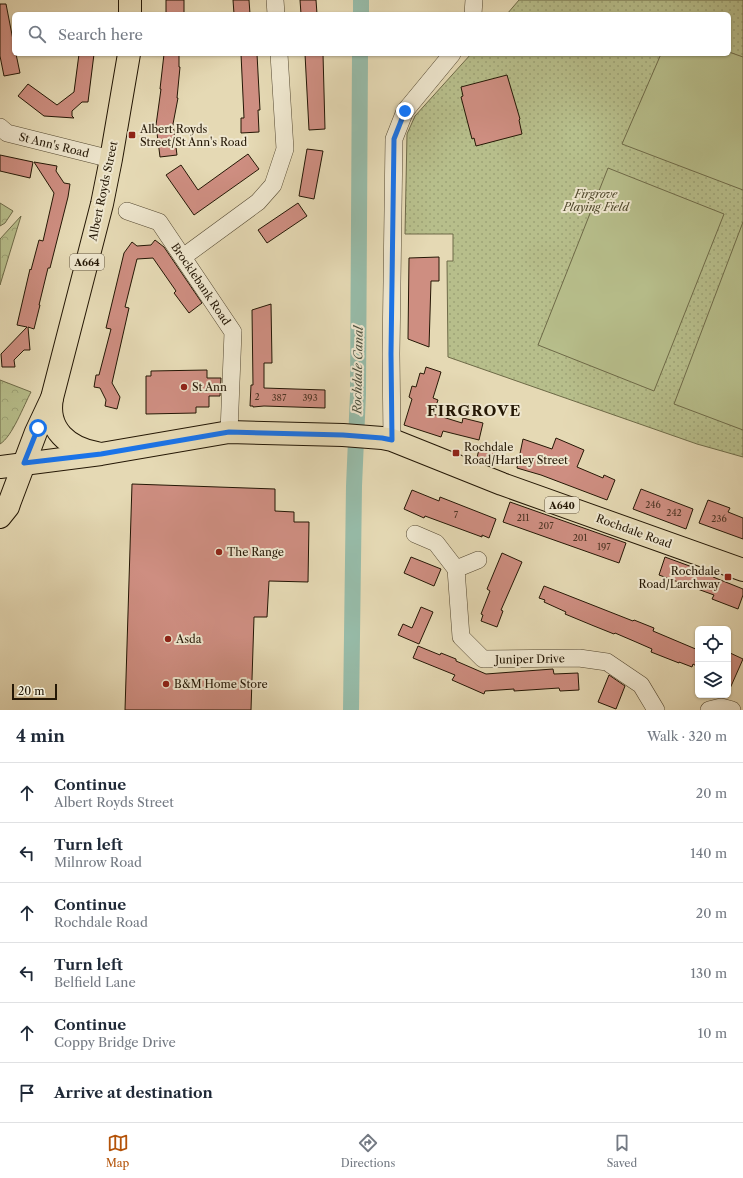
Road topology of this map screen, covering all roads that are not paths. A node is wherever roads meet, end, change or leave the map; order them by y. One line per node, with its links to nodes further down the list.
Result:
1 (130, 0): 4 (main road)
2 (275, 0): 5 (street)
3 (474, 0): 6 (street)
4 (130, 12)
5 (276, 12)
6 (474, 12)
7 (129, 56): 11 (main road, Albert Royds Street / A664)
8 (279, 56): 13 (street)
9 (450, 56): 16 (street)
10 (0, 127): 11 (street, St Ann's Road)
11 (111, 159): 14 (main road, Albert Royds Street / A664)
12 (127, 211): 13 (street, Brocklebank Road)
13 (183, 257): 15 (street, Brocklebank Road)
14 (52, 398): 17 (main road, A664); 18 (main road, Albert Royds Street / A664)
15 (229, 432): 16 (main road, Rochdale Road / A640); 17 (main road, A640)
16 (387, 439): 24 (main road, Rochdale Road / A640)
17 (101, 454): 18 (main road, A640)
18 (24, 463): 19 (main road, A640); 20 (main road, A664)
19 (0, 467)
20 (0, 517)
21 (415, 534): 23 (street)
22 (478, 560): 23 (street)
23 (456, 569): 25 (street, Juniper Drive)
24 (743, 570)
25 (656, 710)
26 (709, 710): 27 (street)
27 (732, 710)

